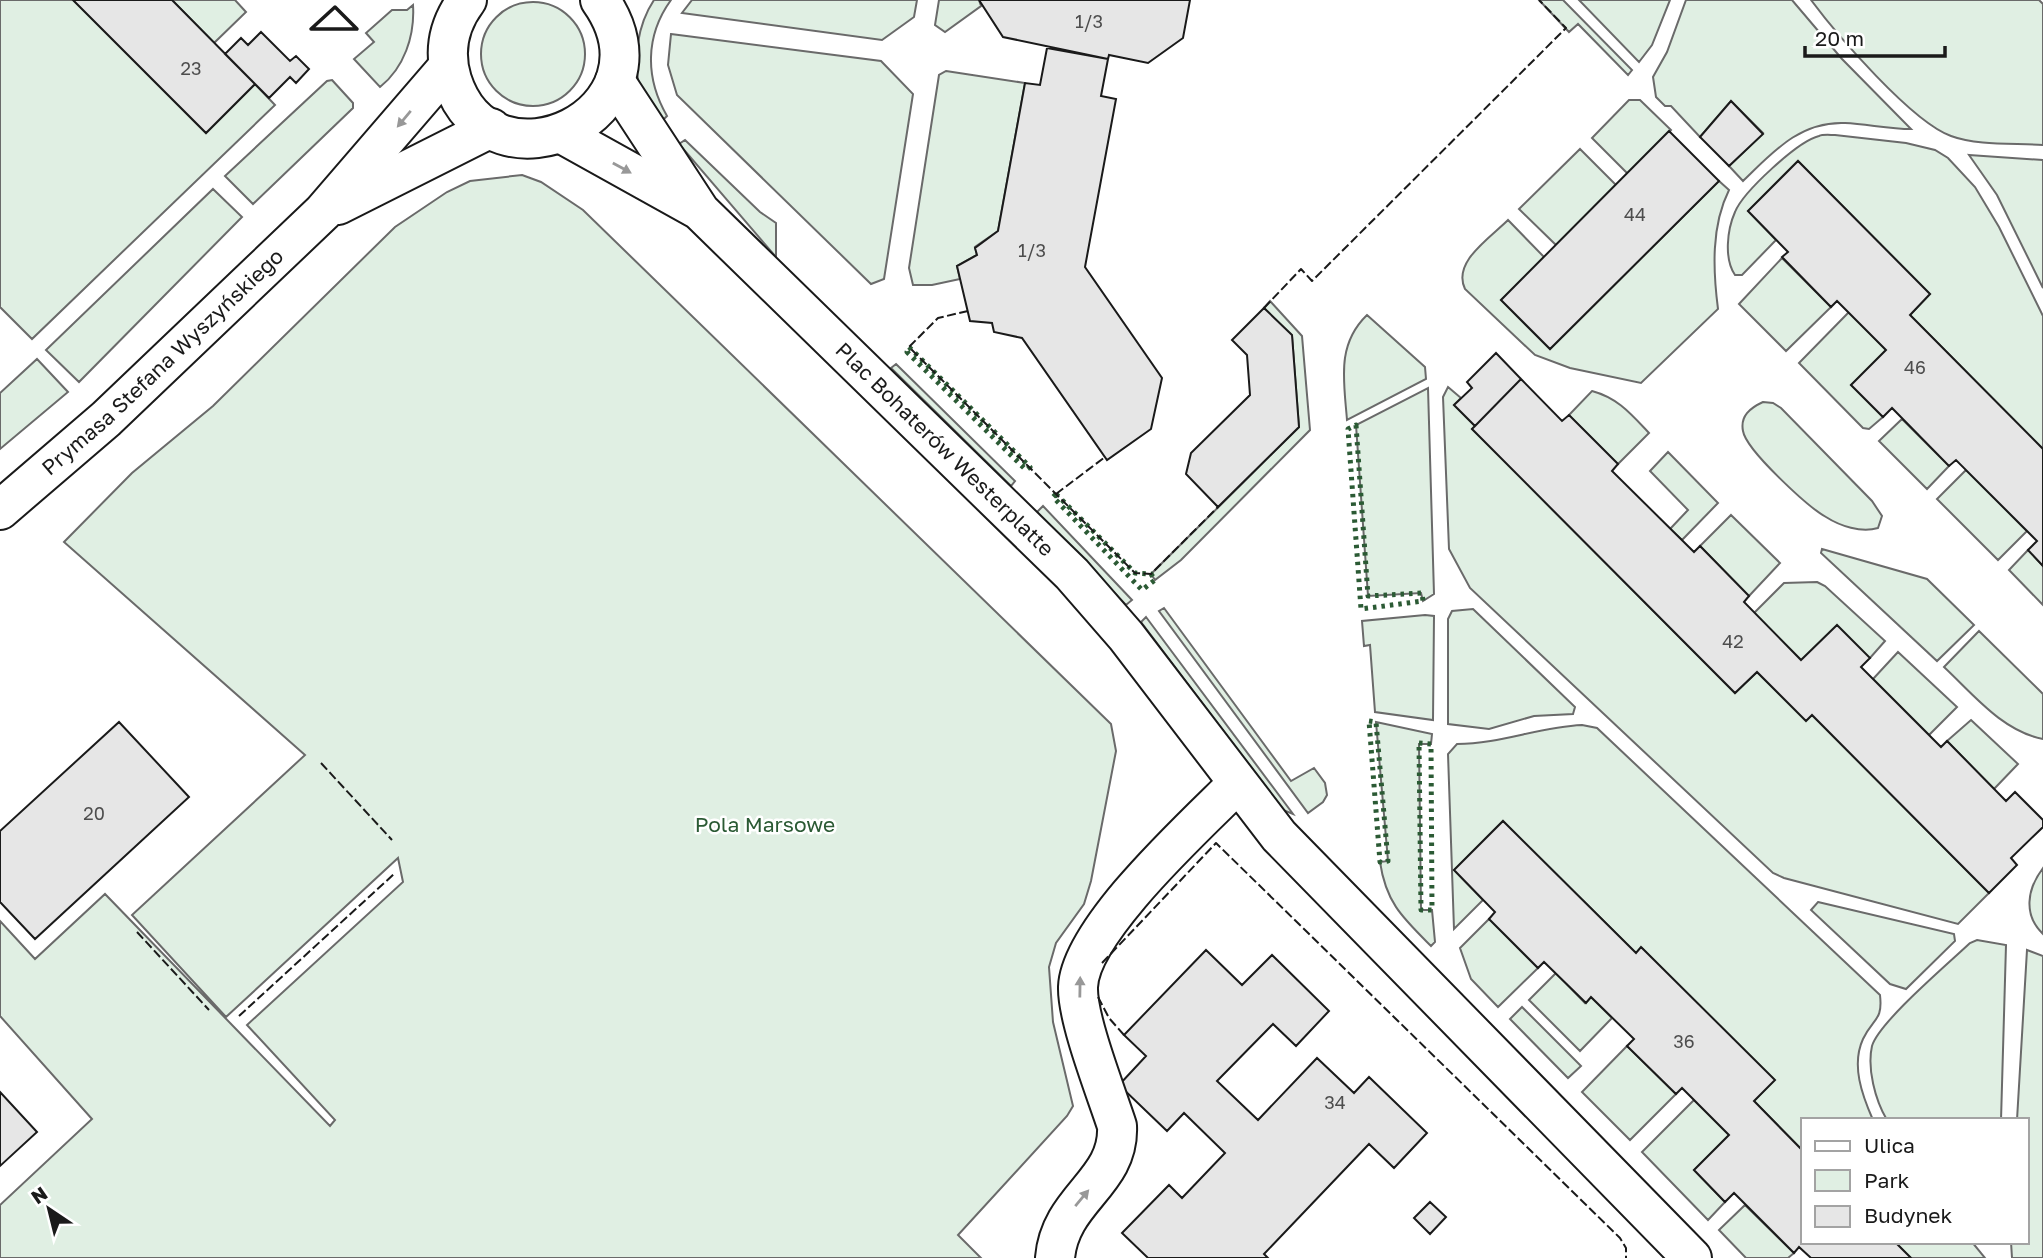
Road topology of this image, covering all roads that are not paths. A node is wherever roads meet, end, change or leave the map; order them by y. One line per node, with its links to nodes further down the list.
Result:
1 (467, 0): 3 (street)
2 (617, 11): 4 (street)
3 (448, 67): 5 (street); 8 (street, Prymasa Stefana Wyszyńskiego, one-way to 8)
4 (615, 81): 6 (street); 7 (street, Plac Bohaterów Westerplatte)
5 (491, 128): 6 (street); 8 (street, Prymasa Stefana Wyszyńskiego)
6 (562, 134): 7 (street, Plac Bohaterów Westerplatte, one-way to 7)
7 (700, 211): 10 (street, Plac Bohaterów Westerplatte)
8 (323, 212): 9 (street, Prymasa Stefana Wyszyńskiego)
9 (0, 510)
10 (1237, 784): 11 (street, one-way to 10); 12 (street, Plac Bohaterów Westerplatte)
11 (1055, 1258)
12 (1692, 1258)

